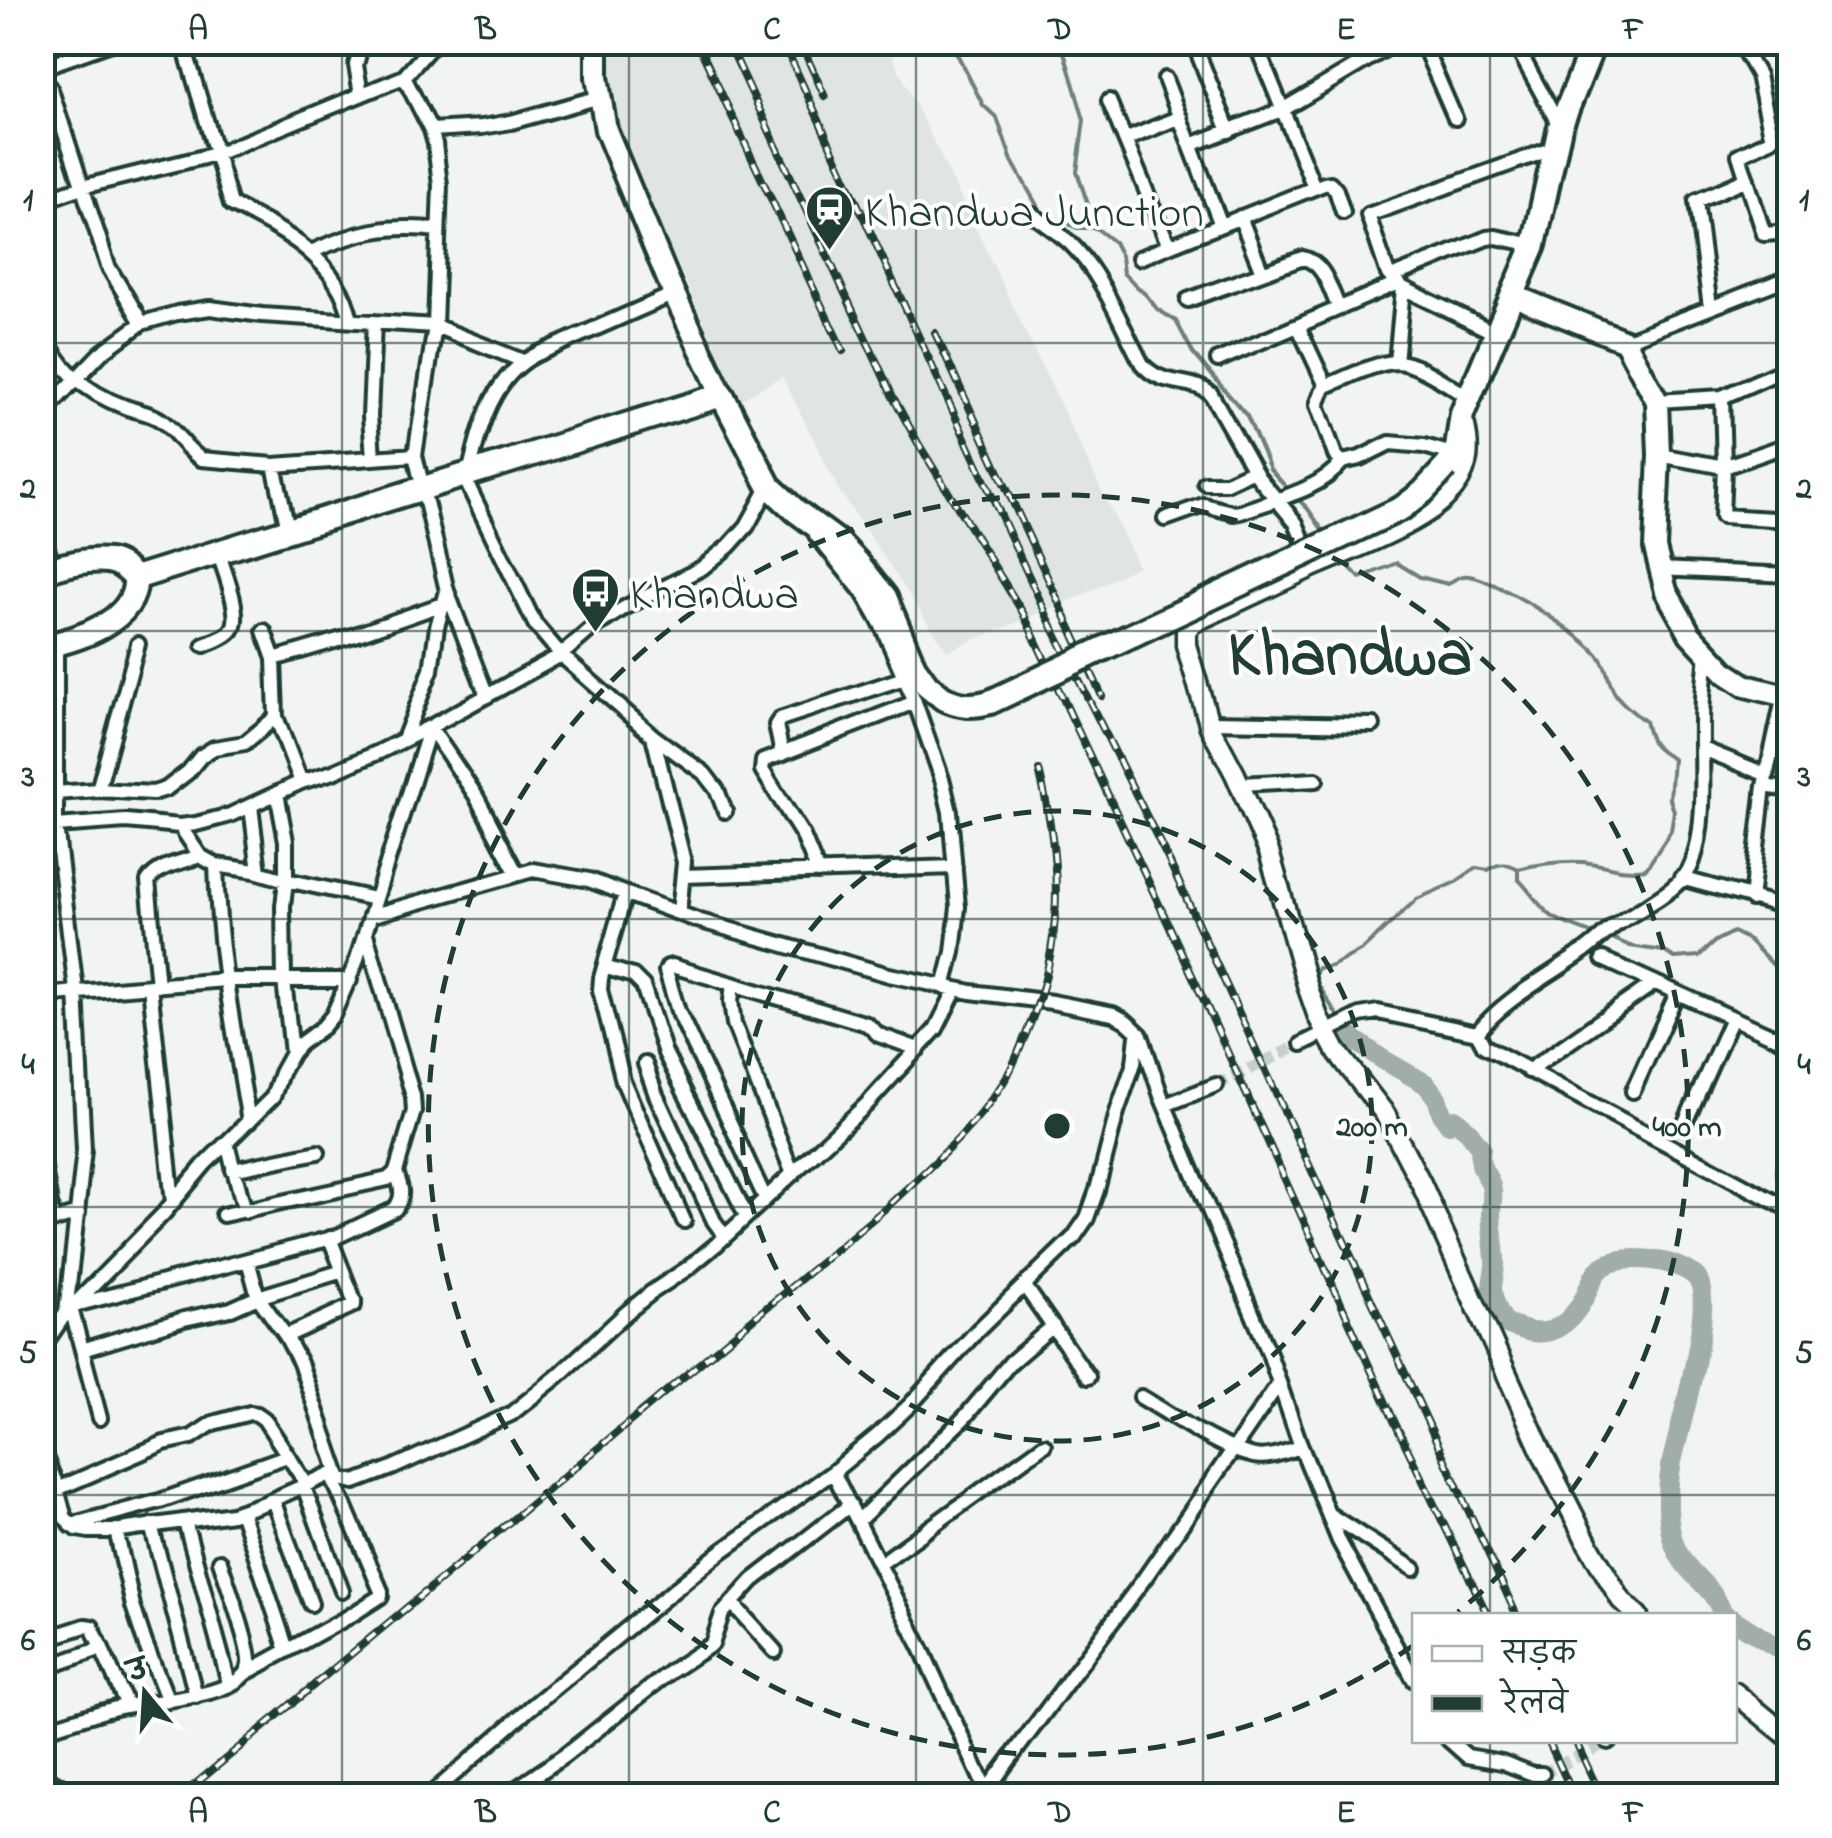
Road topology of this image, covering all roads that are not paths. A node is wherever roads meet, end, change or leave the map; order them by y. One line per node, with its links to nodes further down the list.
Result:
1 (114, 42): 17 (street)
2 (183, 42): 32 (street)
3 (218, 42): 4 (street)
4 (269, 42)
5 (362, 42): 21 (street)
6 (435, 42): 18 (street)
7 (597, 42): 22 (main road)
8 (1254, 42): 24 (street)
9 (1397, 42): 24 (street)
10 (1422, 42): 26 (street)
11 (1514, 42): 29 (street)
12 (1594, 42): 29 (highway)
13 (1740, 42): 33 (street)
14 (1783, 42): 15 (street)
15 (1790, 50)
16 (1199, 56): 28 (street)
17 (43, 68)
18 (404, 77): 21 (street); 27 (street)
19 (1165, 79): 25 (street)
20 (50, 87): 34 (street)
21 (361, 94): 32 (street)
22 (600, 97): 27 (street); 50 (main road)
23 (1109, 101): 30 (street)
24 (1284, 109): 28 (street); 35 (street)
25 (1180, 118): 30 (street); 31 (street)
26 (1455, 118)
27 (431, 130): 41 (street)
28 (1229, 131): 31 (street)
29 (1557, 138): 43 (highway); 49 (street)
30 (1125, 140): 44 (street)
31 (1190, 145): 40 (street)
32 (216, 154): 34 (street); 45 (street)
33 (1747, 180): 42 (street); 53 (street)
34 (82, 187): 36 (street); 57 (street)
35 (1314, 187): 37 (street); 39 (street)
36 (42, 201)
37 (1342, 212)
38 (1034, 214): 82 (street)
39 (1240, 217): 40 (street); 47 (street)
40 (1221, 225): 44 (street)
41 (438, 230): 45 (street); 58 (street)
42 (1790, 232)
43 (1534, 245): 49 (street); 51 (highway)
44 (1168, 246): 46 (street)
45 (312, 252): 55 (street)
46 (1139, 258)
47 (1262, 272): 52 (street); 54 (street)
48 (1790, 277): 53 (street)
49 (1398, 283): 54 (street); 61 (street); 65 (street)
50 (674, 294): 64 (street); 69 (main road)
51 (1514, 296): 61 (highway); 62 (main road)
52 (1188, 300)
53 (1710, 307): 62 (street)
54 (1339, 308): 59 (street)
55 (351, 320): 56 (street); 57 (street)
56 (374, 322): 58 (street); 77 (street)
57 (142, 323): 67 (street)
58 (435, 326): 64 (street); 75 (street)
59 (1298, 326): 63 (street); 68 (street)
60 (42, 329): 67 (street)
61 (1498, 334): 72 (highway)
62 (1625, 341): 71 (main road)
63 (1218, 360)
64 (522, 361): 83 (street)
65 (1396, 362): 68 (street); 72 (street)
66 (1790, 367): 70 (street)
67 (74, 378): 73 (street); 80 (street)
68 (1326, 386): 79 (street)
69 (722, 396): 83 (highway); 85 (highway)
70 (1722, 397): 71 (street); 81 (street)
71 (1657, 401): 76 (main road)
72 (1466, 406): 78 (highway); 94 (street)
73 (42, 410)
74 (1790, 444): 81 (street)
75 (415, 455): 77 (street); 86 (street)
76 (1659, 455): 81 (street); 95 (main road)
77 (374, 457): 80 (street)
78 (1451, 461): 79 (street); 88 (highway, bridge)
79 (1342, 462): 87 (street)
80 (274, 466): 91 (street)
81 (1724, 466): 90 (street)
82 (1254, 470): 84 (street); 87 (street)
83 (466, 475): 86 (highway); 105 (street)
84 (1205, 483)
85 (769, 486): 88 (highway); 105 (street)
86 (422, 489): 91 (highway); 99 (street)
87 (1276, 499): 89 (street); 94 (street)
88 (796, 511): 107 (street)
89 (1165, 519)
90 (1790, 520)
91 (288, 529): 93 (highway)
92 (42, 532): 96 (street)
93 (218, 551): 98 (highway); 103 (street)
94 (1322, 563): 112 (street)
95 (1659, 568): 97 (street); 104 (main road)
96 (48, 571): 98 (highway)
97 (1790, 576)
98 (135, 578): 102 (highway)
99 (445, 598): 106 (street); 108 (street); 116 (street)
100 (264, 631): 106 (street)
101 (138, 644): 124 (street)
102 (49, 645): 123 (street)
103 (204, 645)
104 (1707, 654): 109 (main road); 117 (street)
105 (561, 655): 108 (street); 115 (street)
106 (274, 658): 111 (street)
107 (904, 678): 110 (street); 118 (street)
108 (487, 696): 114 (street)
109 (1787, 696): 120 (street)
110 (915, 702): 118 (street); 134 (street)
111 (276, 717): 121 (street); 124 (street)
112 (1209, 722): 113 (street); 122 (street)
113 (1373, 724)
114 (430, 727): 116 (street); 137 (street); 143 (street)
115 (654, 736): 128 (street); 138 (street)
116 (404, 740): 121 (street)
117 (1703, 749): 120 (street); 139 (street)
118 (782, 754): 136 (street)
119 (1316, 780): 122 (street)
120 (1766, 780): 125 (street); 142 (street)
121 (301, 782): 126 (street)
122 (1240, 784): 162 (street)
123 (51, 787): 124 (street); 130 (street)
124 (98, 790)
125 (1790, 790)
126 (277, 794): 127 (street); 140 (street)
127 (251, 806): 129 (street); 135 (street)
128 (725, 811)
129 (180, 826): 130 (street); 132 (street)
130 (57, 832): 131 (street); 157 (street)
131 (42, 843)
132 (200, 856): 133 (street); 155 (street)
133 (216, 865): 135 (street); 150 (street)
134 (955, 867): 136 (street); 156 (street)
135 (259, 872): 140 (street)
136 (818, 872): 138 (street)
137 (517, 874): 141 (street); 146 (street)
138 (684, 876): 145 (street)
139 (1682, 878): 142 (street); 163 (street)
140 (286, 880): 143 (street); 151 (street)
141 (626, 894): 145 (street); 149 (street)
142 (1751, 899): 144 (street)
143 (375, 900): 146 (street)
144 (1790, 908)
145 (678, 913): 156 (street)
146 (370, 916): 147 (street)
147 (366, 930): 152 (street); 179 (street)
148 (1603, 959): 153 (street)
149 (604, 967): 188 (street); 189 (street)
150 (225, 980): 151 (street); 155 (street); 173 (street)
151 (284, 980): 152 (street); 167 (street)
152 (350, 980): 167 (street)
153 (1654, 982): 158 (street); 169 (street)
154 (733, 984): 166 (street); 181 (street); 182 (street)
155 (154, 986): 157 (street); 183 (street)
156 (950, 988): 161 (street); 166 (street)
157 (76, 991): 159 (street); 186 (street)
158 (1676, 993): 160 (street); 171 (street)
159 (42, 996)
160 (1732, 1018): 165 (street); 174 (street)
161 (1137, 1032): 172 (street); 195 (street)
162 (1325, 1032): 163 (street); 164 (street); 230 (street)
163 (1477, 1033): 169 (street)
164 (1302, 1044)
165 (1790, 1044)
166 (918, 1049): 181 (street)
167 (292, 1054): 173 (street)
168 (645, 1064): 191 (street)
169 (1528, 1071): 185 (street)
170 (1216, 1085): 172 (street)
171 (1633, 1091)
172 (1165, 1106): 203 (street)
173 (249, 1122): 175 (street)
174 (1683, 1127)
175 (226, 1144): 178 (street); 183 (street)
176 (318, 1152): 178 (street)
177 (42, 1157): 180 (street)
178 (234, 1170): 184 (street)
179 (396, 1172): 184 (street); 192 (street)
180 (44, 1174): 190 (street)
181 (793, 1174): 182 (street)
182 (765, 1198): 188 (street)
183 (173, 1202): 197 (street)
184 (245, 1210): 187 (street)
185 (1790, 1210)
186 (78, 1213): 190 (street); 197 (street)
187 (223, 1215)
188 (746, 1215): 191 (street)
189 (684, 1221)
190 (48, 1222)
191 (724, 1235): 211 (street)
192 (330, 1238): 193 (street); 194 (street)
193 (248, 1260): 196 (street); 197 (street)
194 (343, 1271): 196 (street); 199 (street)
195 (1024, 1284): 198 (street); 212 (street)
196 (258, 1297): 199 (street); 201 (street)
197 (70, 1309): 200 (street); 201 (street)
198 (1053, 1326): 202 (street); 220 (street)
199 (286, 1336): 211 (street)
200 (44, 1346)
201 (82, 1350): 205 (street)
202 (1088, 1377)
203 (1279, 1383): 207 (street); 208 (street)
204 (1140, 1397): 208 (street)
205 (100, 1418)
206 (1044, 1444): 225 (street)
207 (1301, 1447): 208 (street); 218 (street)
208 (1232, 1448): 248 (street)
209 (42, 1450): 214 (street)
210 (287, 1456): 213 (street); 214 (street); 221 (street)
211 (334, 1472): 213 (street); 233 (street)
212 (833, 1472): 216 (street); 250 (street)
213 (305, 1486): 215 (street); 227 (street)
214 (57, 1488): 221 (street)
215 (273, 1500): 217 (street); 229 (street)
216 (850, 1505): 220 (street); 228 (street)
217 (241, 1512): 219 (street); 233 (street)
218 (1328, 1514): 226 (street); 237 (street)
219 (185, 1521): 222 (street); 238 (street)
220 (858, 1521): 225 (street)
221 (70, 1525): 223 (street)
222 (151, 1525): 223 (street); 240 (street)
223 (116, 1530): 241 (street)
224 (220, 1560): 236 (street)
225 (880, 1564): 248 (street)
226 (1414, 1570)
227 (342, 1591)
228 (732, 1603): 234 (street); 251 (street)
229 (310, 1604)
230 (1635, 1613)
231 (42, 1640): 232 (street)
232 (102, 1648): 235 (street); 242 (street)
233 (287, 1650): 236 (street)
234 (775, 1651)
235 (42, 1669)
236 (245, 1674): 238 (street)
237 (1412, 1676)
238 (229, 1683): 240 (street)
239 (1737, 1694): 244 (street)
240 (196, 1696): 241 (street)
241 (168, 1701): 242 (street)
242 (127, 1705): 243 (street)
243 (42, 1730)
244 (1790, 1738)
245 (1452, 1743): 246 (street)
246 (1542, 1774)
247 (42, 1775): 249 (street)
248 (987, 1793)
249 (78, 1796)
250 (429, 1796)
251 (505, 1796)

